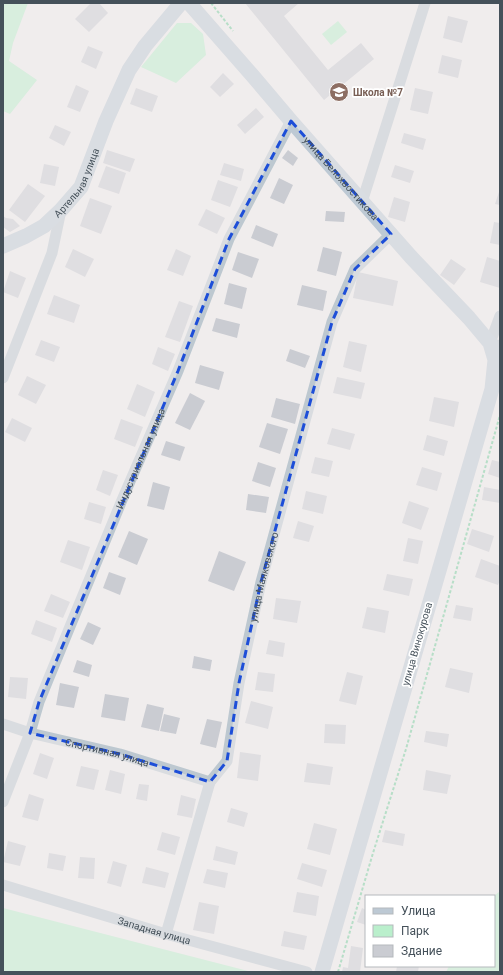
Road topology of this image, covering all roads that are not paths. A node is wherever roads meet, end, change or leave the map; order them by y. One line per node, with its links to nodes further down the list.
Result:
1 (181, 3): 6 (main road, Артельная улица)
2 (189, 3): 4 (main road, улица Белохвостикова)
3 (425, 3): 5 (street)
4 (291, 121): 5 (main road, улица Белохвостикова); 13 (street, Индустриальная улица)
5 (362, 202): 7 (main road, улица Белохвостикова)
6 (61, 210): 8 (main road); 11 (street, Артельная улица)
7 (390, 234): 10 (main road, улица Белохвостикова); 14 (street, улица Маяковского)
8 (3, 246)
9 (500, 316): 10 (street)
10 (495, 344): 19 (main road, улица Винокурова)
11 (3, 378)
12 (3, 724): 13 (street, Спортивная улица)
13 (30, 733): 14 (street, Спортивная улица); 15 (street, Индустриальная улица)
14 (210, 782): 17 (street, улица Маяковского)
15 (3, 802)
16 (3, 885): 17 (street, Западная улица)
17 (166, 934): 18 (street, Западная улица)
18 (307, 972)
19 (322, 972)

